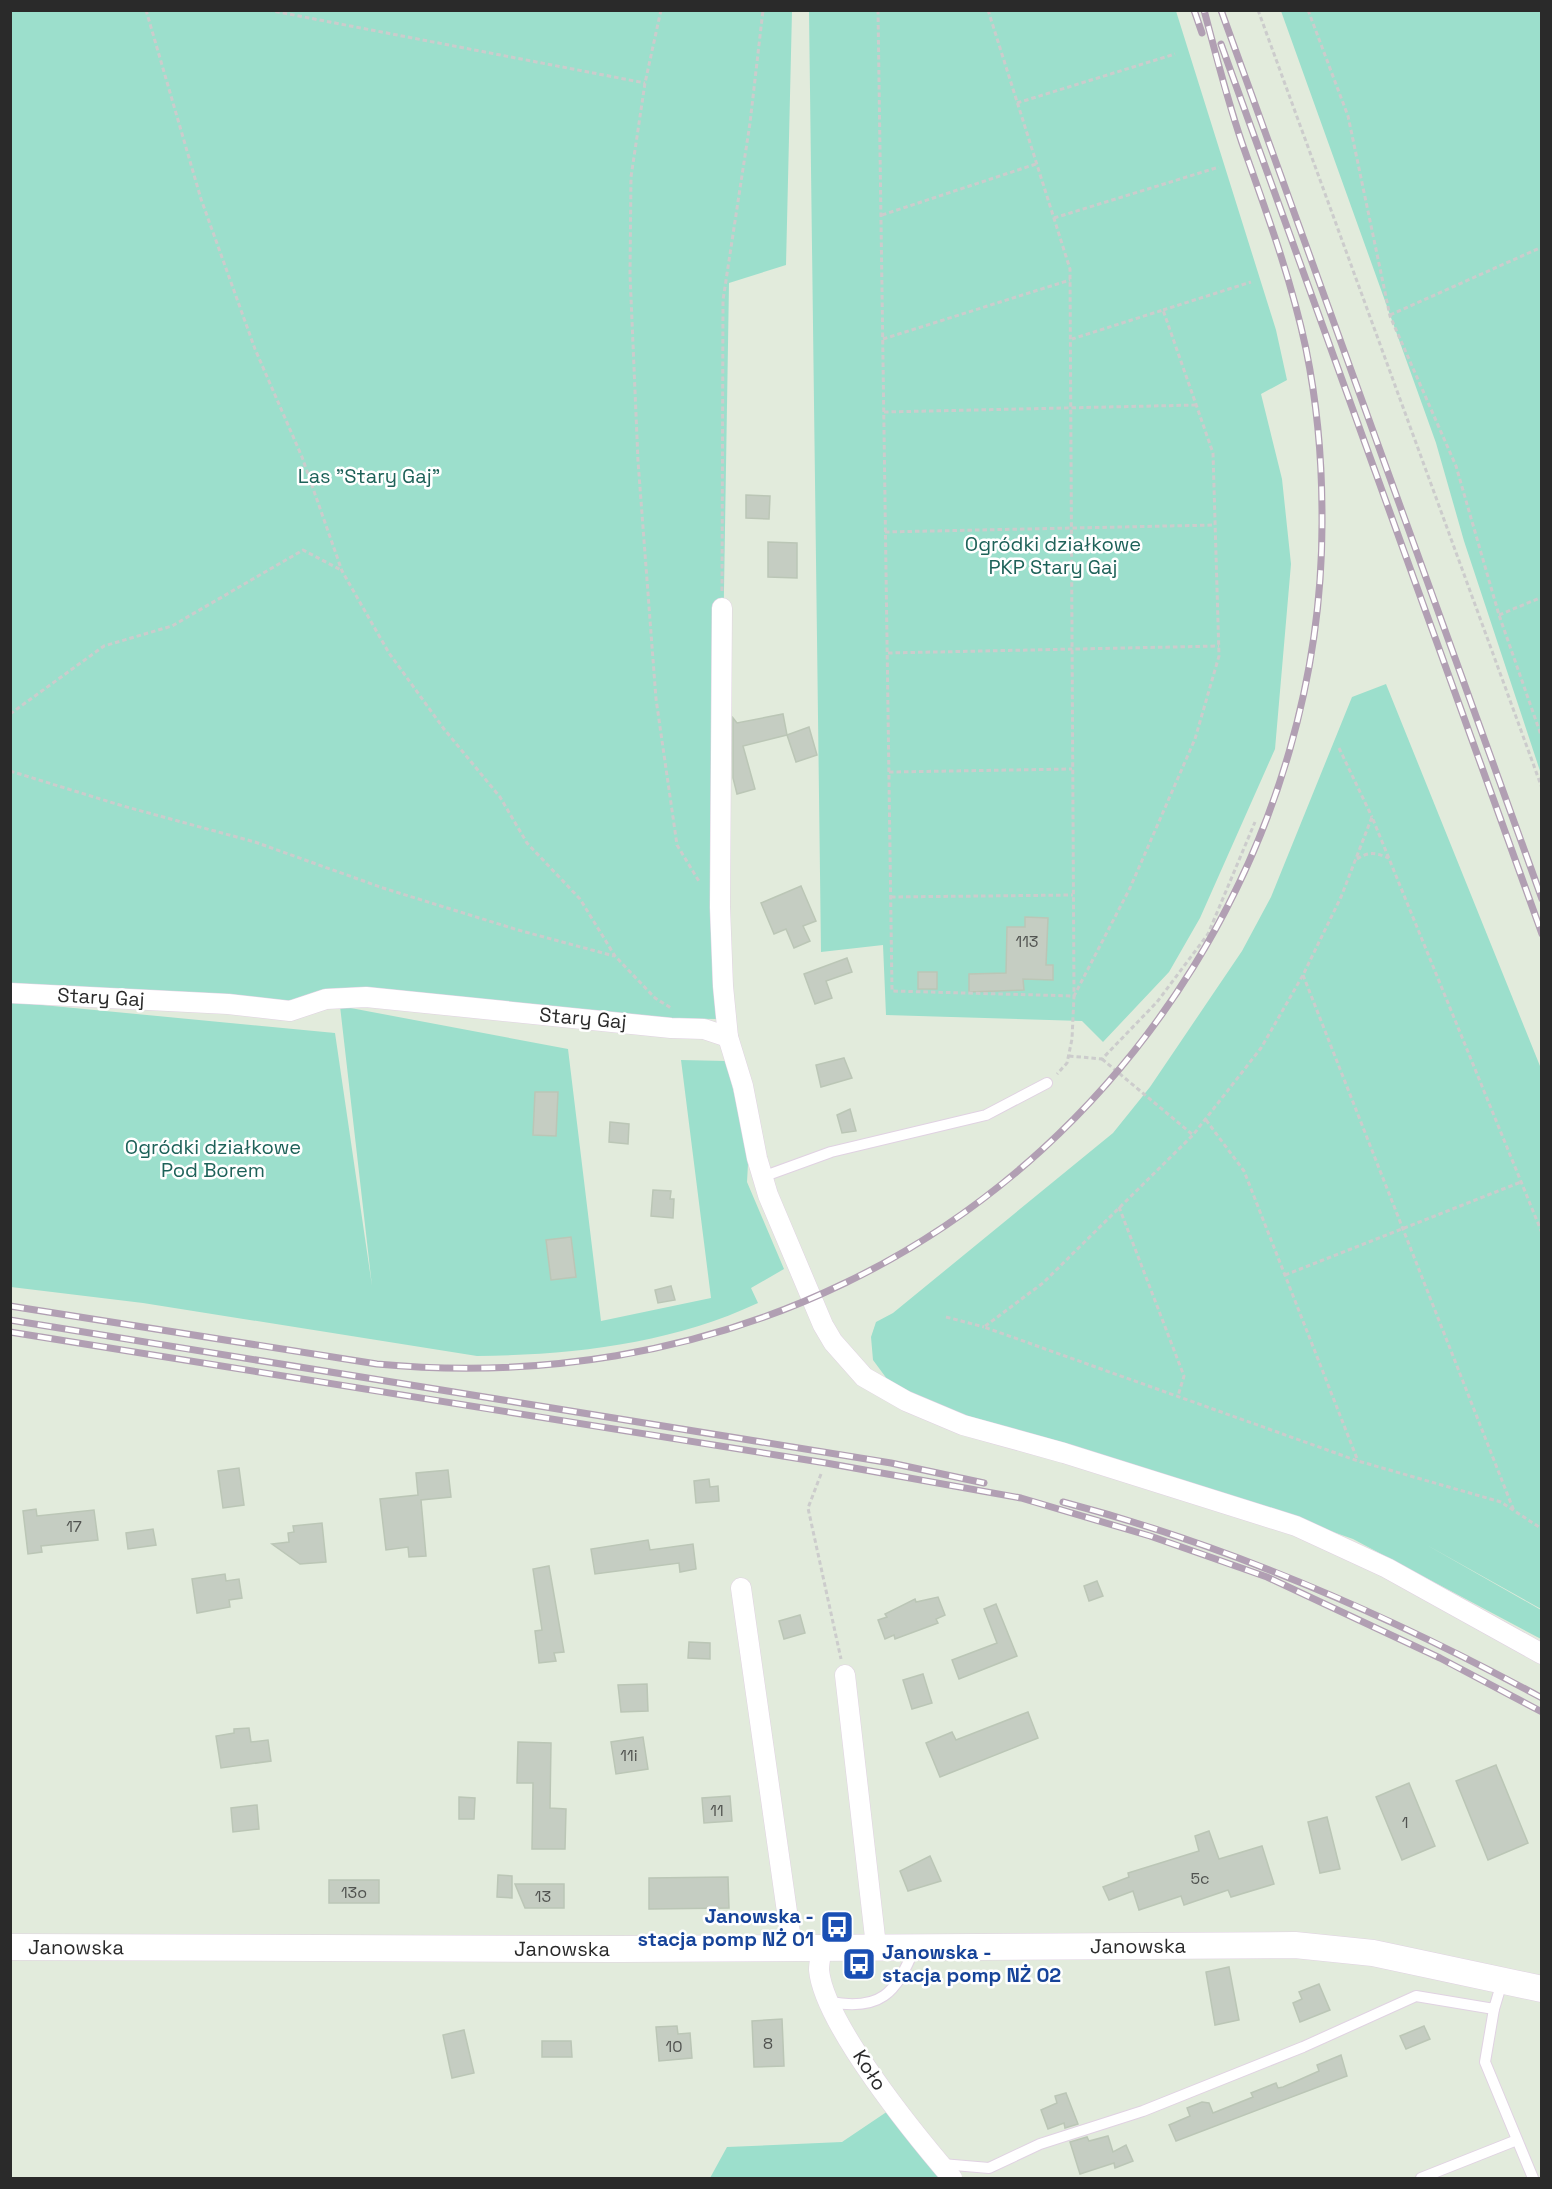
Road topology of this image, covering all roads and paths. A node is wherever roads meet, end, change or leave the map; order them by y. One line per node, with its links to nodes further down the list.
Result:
1 (146, 10): 29 (path)
2 (268, 10): 10 (path)
3 (661, 10): 10 (path)
4 (763, 10): 31 (path)
5 (878, 10): 14 (path)
6 (987, 10): 11 (path)
7 (1258, 10): 42 (path)
8 (1308, 10): 20 (path)
9 (1176, 54): 11 (path)
10 (645, 83): 49 (path)
11 (1017, 103): 12 (path)
12 (1036, 164): 14 (path); 15 (path)
13 (1219, 167): 15 (path)
14 (881, 216): 21 (path)
15 (1054, 218): 17 (path)
16 (1542, 247): 20 (path)
17 (1070, 280): 21 (path); 22 (path)
18 (1251, 282): 19 (path)
19 (1163, 310): 22 (path); 23 (path)
20 (1390, 316): 32 (path)
21 (883, 339): 25 (path)
22 (1072, 339): 24 (path)
23 (1197, 405): 24 (path); 26 (path)
24 (1071, 408): 25 (path); 27 (path)
25 (884, 412): 28 (path)
26 (1215, 525): 27 (path); 33 (path)
27 (1071, 530): 28 (path); 34 (path)
28 (885, 532): 35 (path)
29 (342, 571): 36 (path); 50 (path)
30 (1542, 597): 32 (path)
31 (722, 608): 49 (street)
32 (1499, 615): 37 (path)
33 (1219, 646): 34 (path); 53 (path)
34 (1072, 651): 35 (path); 39 (path)
35 (887, 653): 41 (path)
36 (10, 714)
37 (1542, 738)
38 (1339, 747): 43 (path)
39 (1072, 769): 41 (path); 47 (path)
40 (10, 771): 50 (path)
41 (889, 772): 48 (path)
42 (1542, 788)
43 (1372, 817): 45 (path); 46 (path)
44 (1255, 822): 57 (path)
45 (1389, 858): 46 (path); 62 (path)
46 (1356, 860): 51 (path)
47 (1073, 895): 48 (path); 53 (path)
48 (891, 897): 53 (path)
49 (720, 907): 55 (street)
50 (615, 956): 54 (path)
51 (1303, 975): 59 (path); 64 (path)
52 (10, 993): 55 (street, Stary Gaj)
53 (1074, 996): 56 (path)
54 (675, 1010)
55 (728, 1036): 61 (street)
56 (1069, 1056): 57 (path); 58 (path)
57 (1102, 1059): 60 (path)
58 (1047, 1083): 61 (lane)
59 (1206, 1120): 60 (path); 66 (path)
60 (1193, 1135): 63 (path)
61 (762, 1177): 75 (street)
62 (1521, 1182): 64 (path); 65 (path)
63 (1119, 1207): 68 (path); 69 (path)
64 (1404, 1228): 66 (path); 72 (path)
65 (1542, 1233)
66 (1284, 1275): 70 (path)
67 (946, 1317): 68 (path)
68 (984, 1326): 69 (path)
69 (1178, 1396): 70 (path)
70 (1358, 1461): 72 (path)
71 (821, 1474): 76 (path)
72 (1515, 1512): 73 (path)
73 (1542, 1529)
74 (741, 1588): 80 (street)
75 (1542, 1654)
76 (845, 1675): 77 (street)
77 (876, 1946): 78 (street, Janowska); 81 (street, Janowska)
78 (915, 1946): 82 (street, Janowska); 84 (lane)
79 (10, 1947): 80 (street, Janowska)
80 (792, 1947): 81 (street, Janowska)
81 (822, 1947): 84 (street, Koło)
82 (1502, 1982): 83 (street, Janowska); 85 (lane)
83 (1542, 1989)
84 (830, 2002): 87 (street, Koło)
85 (1494, 2009): 86 (lane); 87 (lane)
86 (1517, 2140): 88 (lane); 89 (lane)
87 (946, 2171)
88 (1421, 2178)
89 (1533, 2178)

